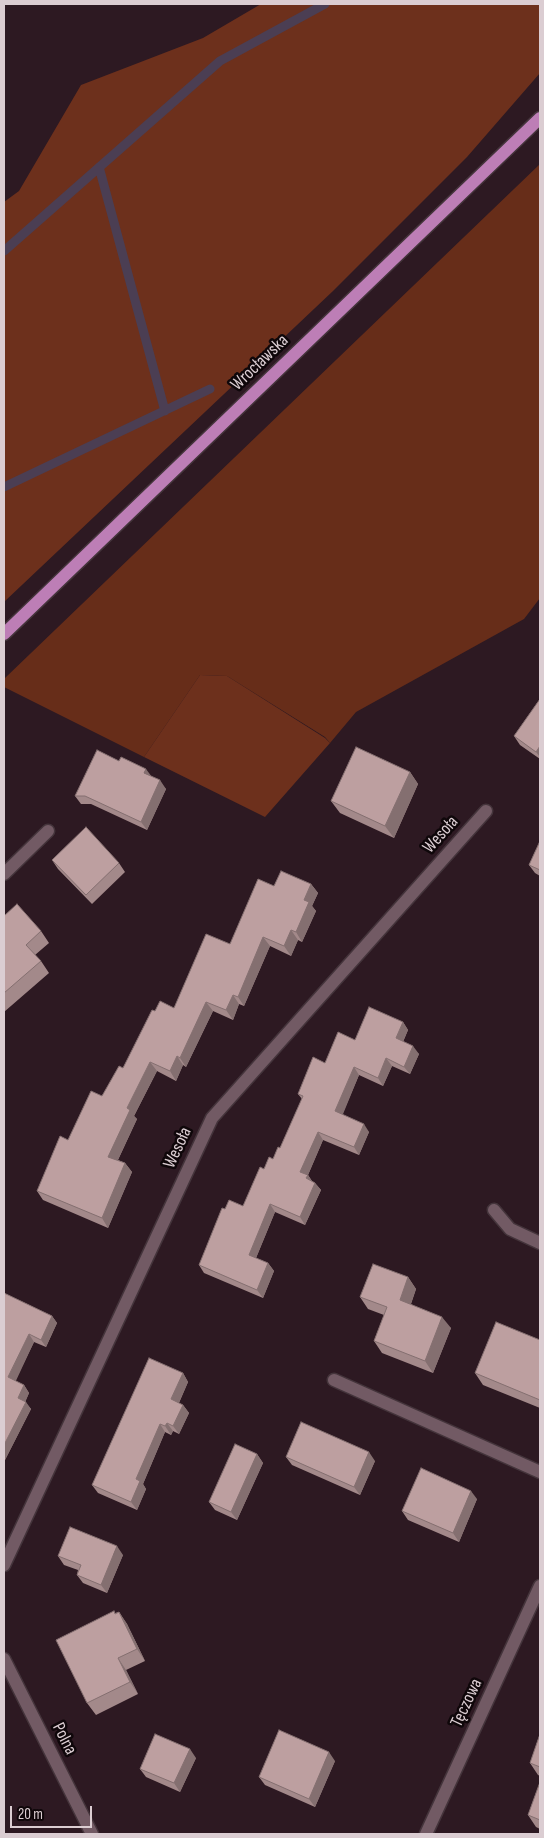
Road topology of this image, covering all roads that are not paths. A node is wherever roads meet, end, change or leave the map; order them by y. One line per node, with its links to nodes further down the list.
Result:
1 (540, 118): 2 (main road, Wrocławska)
2 (4, 634)
3 (486, 811): 10 (street, Wesoła)
4 (48, 830): 5 (street)
5 (4, 874)
6 (494, 1210): 7 (street)
7 (540, 1243)
8 (334, 1380): 9 (street)
9 (540, 1472)
10 (4, 1565)
11 (540, 1586): 14 (street, Tęczowa)
12 (4, 1659): 13 (street, Polna)
13 (92, 1834)
14 (426, 1834)

